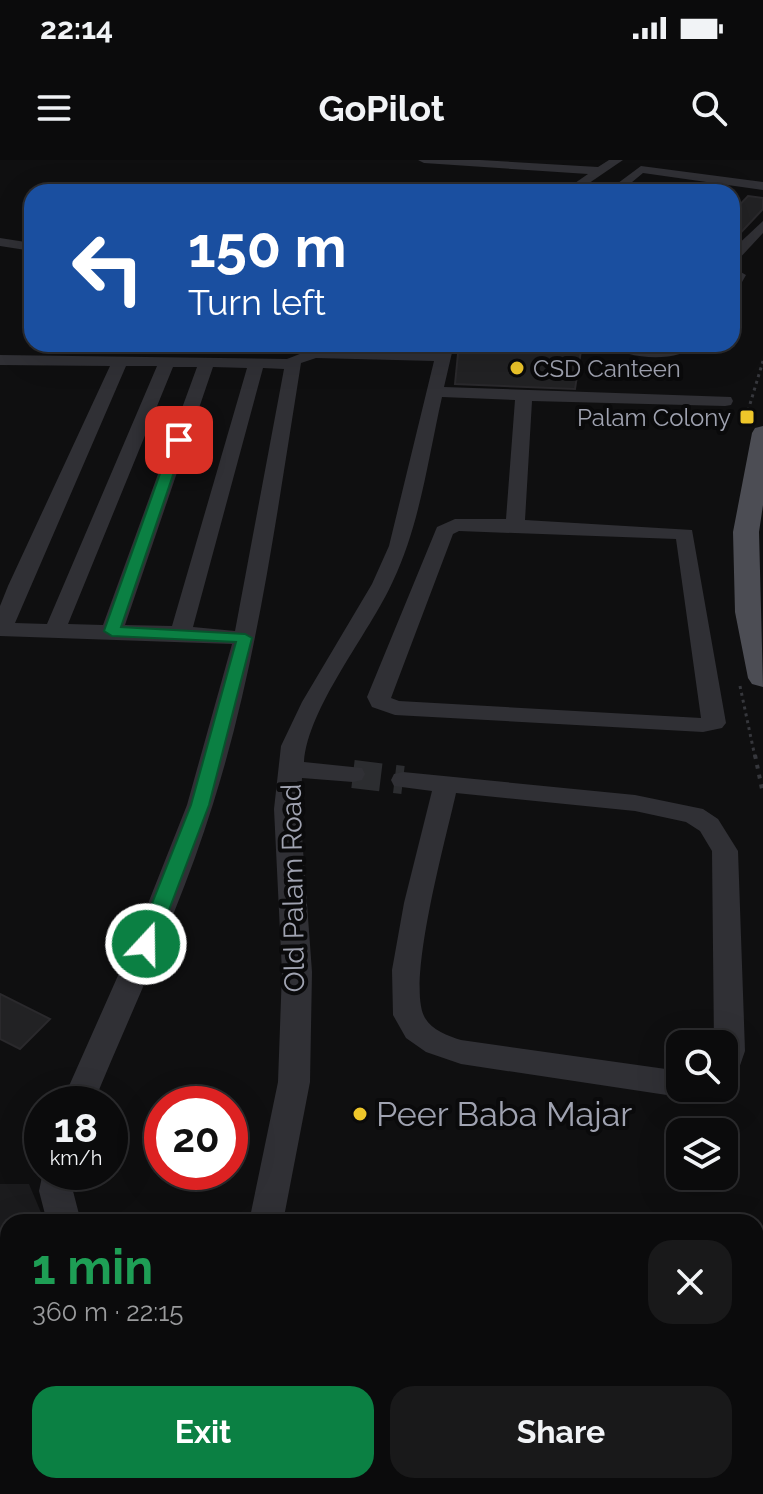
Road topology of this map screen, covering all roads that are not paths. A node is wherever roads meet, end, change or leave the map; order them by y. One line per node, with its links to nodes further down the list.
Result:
1 (424, 160): 3 (street)
2 (670, 160): 5 (street)
3 (547, 164): 4 (street)
4 (609, 165): 6 (street); 9 (street)
5 (729, 168): 7 (street); 8 (street)
6 (641, 169): 8 (street); 10 (street)
7 (763, 173)
8 (716, 179): 11 (street); 12 (street)
9 (580, 184)
10 (622, 184)
11 (711, 184)
12 (763, 186)
13 (763, 225): 16 (street)
14 (0, 242): 15 (street)
15 (24, 246)
16 (740, 249)
17 (358, 352): 23 (street)
18 (444, 352): 25 (street, Old Palam Road)
19 (0, 360): 20 (street)
20 (120, 361): 21 (street); 30 (street)
21 (167, 362): 22 (street); 31 (street)
22 (207, 363): 24 (street); 32 (street)
23 (292, 364): 24 (street); 34 (street)
24 (256, 365): 33 (street)
25 (434, 392): 26 (street); 36 (street, Old Palam Road)
26 (524, 397): 27 (street); 29 (street)
27 (725, 401)
28 (763, 433): 35 (main road)
29 (515, 525): 29 (street)
30 (1, 629): 31 (street)
31 (55, 629): 32 (street)
32 (112, 631): 33 (street)
33 (181, 633): 34 (street)
34 (245, 638): 42 (street)
35 (763, 678)
36 (291, 769): 37 (street); 45 (street, Old Palam Road)
37 (353, 774)
38 (403, 780): 39 (street)
39 (446, 784): 40 (street); 41 (street)
40 (730, 1030)
41 (666, 1082)
42 (85, 1086)
43 (56, 1190): 44 (street)
44 (62, 1214)
45 (268, 1214)

